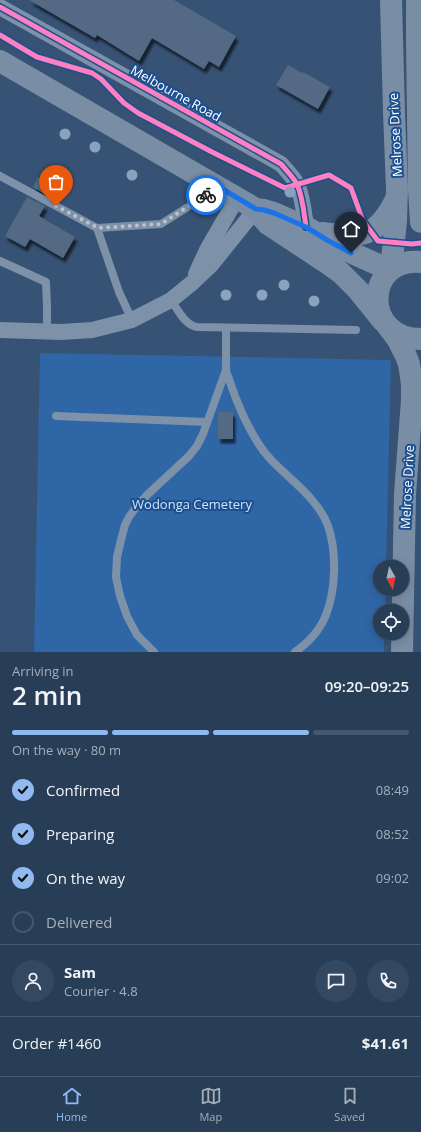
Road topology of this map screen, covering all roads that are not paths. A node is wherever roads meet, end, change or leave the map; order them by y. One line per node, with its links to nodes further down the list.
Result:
1 (391, 0): 4 (main road, Melrose Drive)
2 (417, 0): 5 (main road, Melrose Drive)
3 (0, 7): 14 (street, Melbourne Road)
4 (391, 44): 5 (main road); 10 (main road, Melrose Drive)
5 (419, 44): 7 (main road, Melrose Drive)
6 (0, 61): 9 (main road)
7 (420, 141): 12 (main road, Melrose Drive)
8 (0, 176): 13 (lane)
9 (219, 187): 11 (main road); 13 (lane)
10 (397, 198): 14 (main road); 17 (main road, Melrose Drive)
11 (246, 203): 14 (main road); 18 (street); 20 (main road)
12 (421, 222)
13 (98, 228): 19 (lane)
14 (311, 230): 17 (main road)
15 (0, 261): 24 (lane)
16 (421, 262): 17 (main road)
17 (390, 269): 20 (main road)
18 (171, 300): 19 (street); 21 (lane)
19 (132, 320): 24 (street)
20 (386, 325): 25 (main road); 29 (main road, Melrose Drive)
21 (226, 328): 23 (lane); 26 (lane)
22 (0, 330): 24 (street)
23 (356, 330)
24 (47, 332)
25 (421, 339)
26 (226, 370): 28 (lane); 31 (lane)
27 (56, 416): 28 (lane)
28 (207, 422): 30 (lane)
29 (412, 569): 32 (main road, Melrose Drive)
30 (154, 652)
31 (295, 652)
32 (402, 652)

